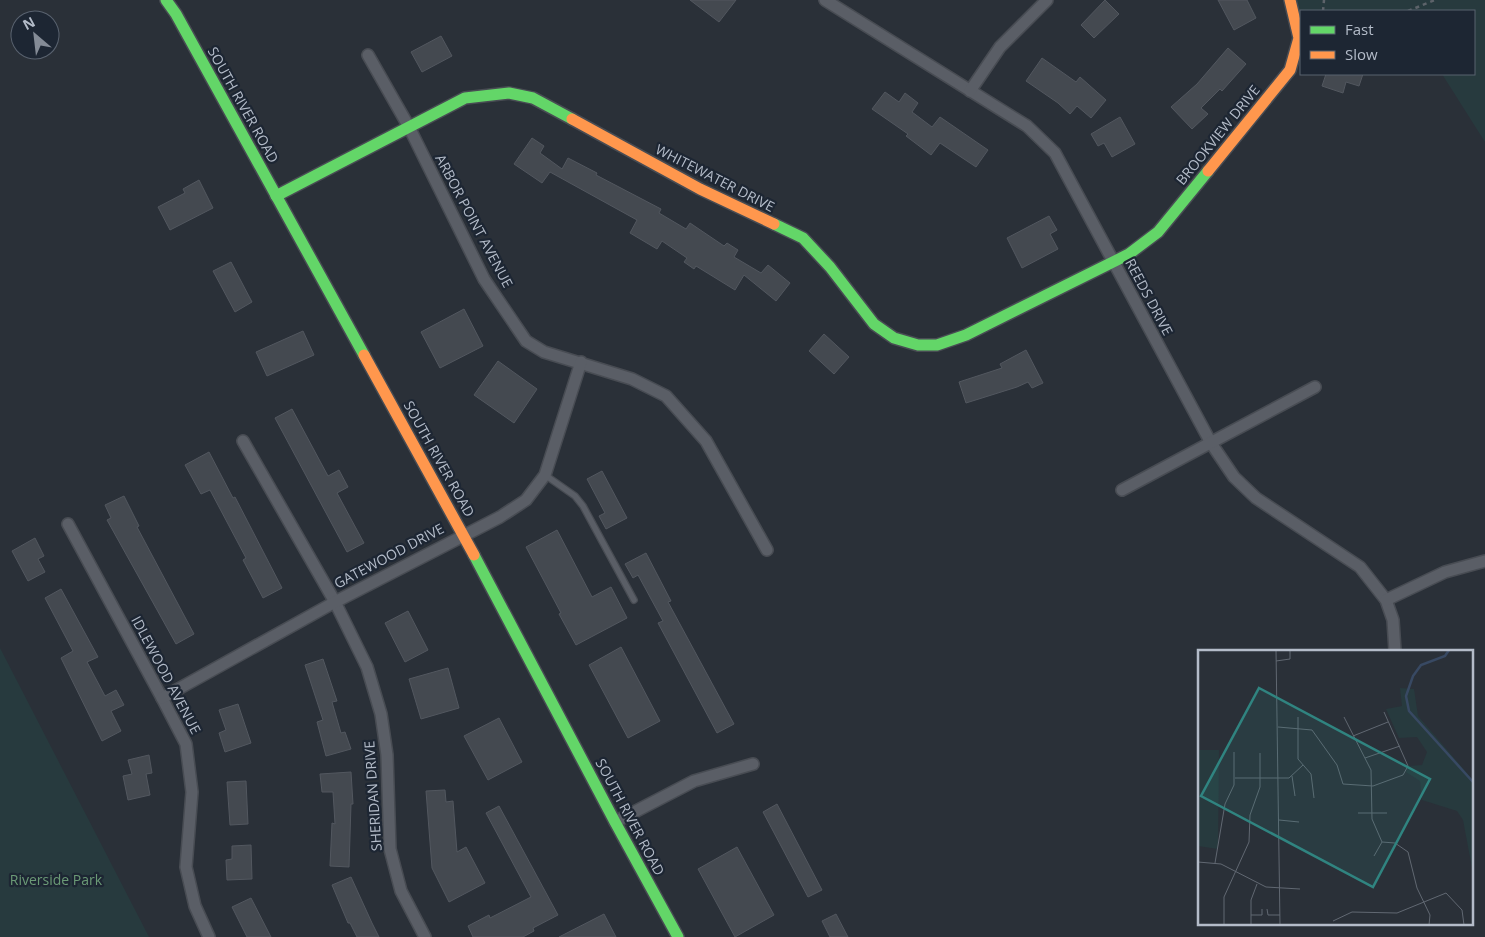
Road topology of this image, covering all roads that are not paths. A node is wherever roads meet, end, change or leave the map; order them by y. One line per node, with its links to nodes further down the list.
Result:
1 (166, 0): 8 (street, SOUTH RIVER ROAD)
2 (825, 0): 6 (street, REEDS DRIVE)
3 (1047, 0): 6 (street)
4 (1290, 0): 9 (street, BROOKVIEW DRIVE)
5 (368, 55): 7 (street, ARBOR POINT AVENUE)
6 (970, 91): 9 (street, REEDS DRIVE)
7 (409, 127): 8 (street, WHITEWATER DRIVE); 9 (street, WHITEWATER DRIVE); 10 (street, ARBOR POINT AVENUE)
8 (276, 196): 17 (street, SOUTH RIVER ROAD)
9 (1113, 262): 13 (street, REEDS DRIVE)
10 (581, 362): 14 (street, GATEWOOD DRIVE); 18 (street, ARBOR POINT AVENUE)
11 (1315, 387): 13 (street)
12 (242, 441): 22 (street, SHERIDAN DRIVE)
13 (1211, 443): 15 (street); 21 (street, REEDS DRIVE)
14 (545, 475): 17 (street, GATEWOOD DRIVE); 20 (lane)
15 (1122, 490)
16 (68, 524): 24 (street, IDLEWOOD AVENUE)
17 (463, 534): 22 (street, GATEWOOD DRIVE); 26 (street, SOUTH RIVER ROAD)
18 (767, 550)
19 (1485, 561): 21 (street)
20 (634, 600)
21 (1386, 600): 23 (street, REEDS DRIVE)
22 (335, 602): 24 (street, GATEWOOD DRIVE); 28 (street, SHERIDAN DRIVE)
23 (1395, 650)
24 (162, 698): 27 (street, IDLEWOOD AVENUE)
25 (753, 764): 26 (street)
26 (615, 822): 29 (street, SOUTH RIVER ROAD)
27 (209, 937)
28 (426, 937)
29 (678, 937)

